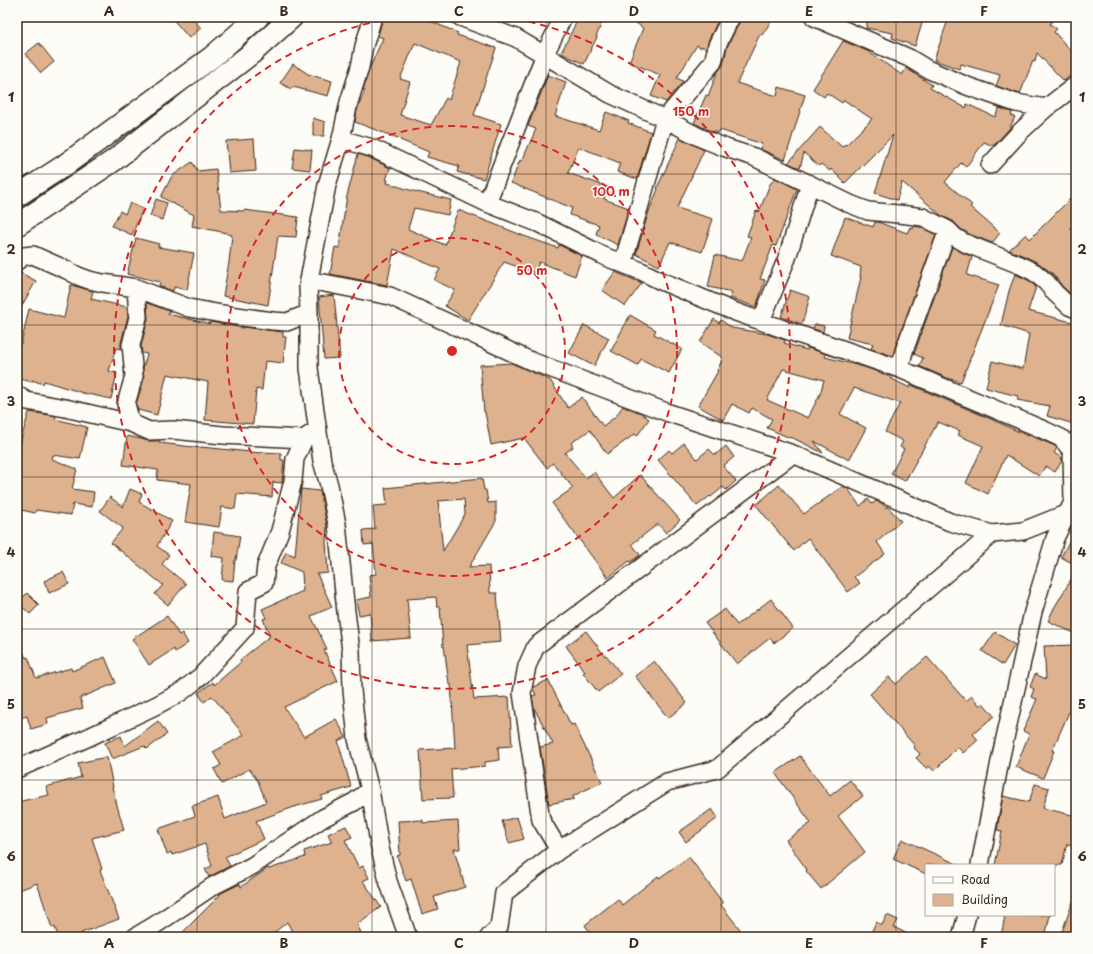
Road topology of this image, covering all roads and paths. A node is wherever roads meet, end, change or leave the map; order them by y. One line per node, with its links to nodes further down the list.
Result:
1 (258, 17): 15 (main road)
2 (292, 17): 17 (main road)
3 (373, 17): 12 (street)
4 (460, 17): 8 (street)
5 (563, 17): 8 (street)
6 (731, 17): 11 (street)
7 (814, 17): 10 (street)
8 (544, 54): 11 (street); 16 (street)
9 (1076, 85): 10 (street)
10 (1046, 108): 13 (street)
11 (665, 119): 14 (street); 20 (street)
12 (341, 139): 16 (street); 21 (street)
13 (990, 165)
14 (810, 184): 18 (street); 25 (street)
15 (17, 196)
16 (487, 203): 20 (street)
17 (17, 225)
18 (948, 230): 23 (street); 26 (street)
19 (17, 261): 22 (street)
20 (624, 263): 25 (street)
21 (309, 280): 24 (street); 32 (street)
22 (136, 288): 24 (street); 28 (street)
23 (1076, 309)
24 (309, 313): 29 (street)
25 (761, 321): 26 (street)
26 (900, 369): 31 (street)
27 (17, 395): 28 (street)
28 (131, 423): 30 (street)
29 (318, 429): 30 (street); 36 (street)
30 (304, 439): 35 (street)
31 (1074, 445): 33 (street)
32 (793, 454): 34 (street); 37 (street)
33 (1073, 507): 34 (street); 38 (street)
34 (992, 534): 37 (street)
35 (17, 769)
36 (370, 790): 40 (street); 42 (street)
37 (559, 850): 43 (street)
38 (980, 864)
39 (967, 916): 44 (street)
40 (158, 931): 41 (street)
41 (135, 937)
42 (408, 937)
43 (489, 937)
44 (962, 937)

